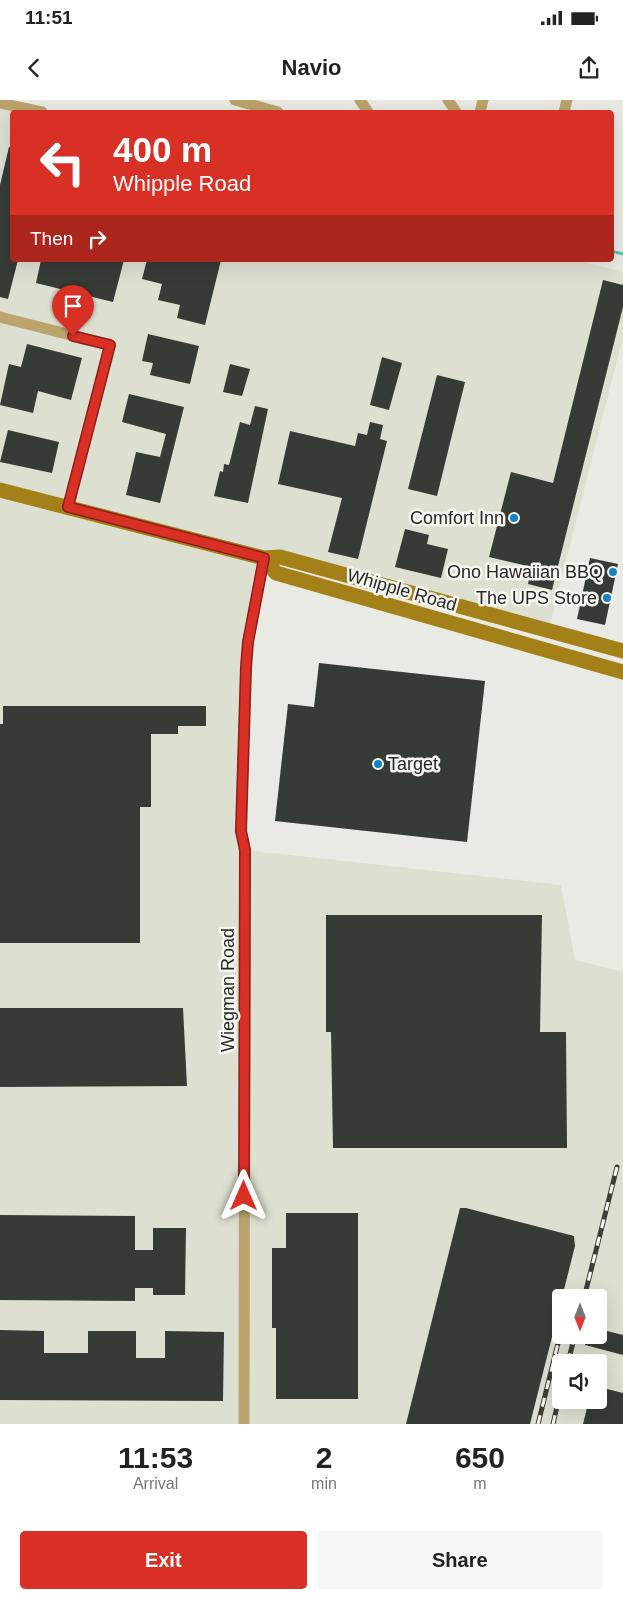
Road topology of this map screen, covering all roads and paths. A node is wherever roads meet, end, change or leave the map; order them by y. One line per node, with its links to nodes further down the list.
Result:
1 (235, 100): 3 (street)
2 (0, 103): 4 (street)
3 (274, 108)
4 (33, 110)
5 (0, 317): 7 (street)
6 (0, 490): 7 (main road, Whipple Road)
7 (68, 507): 8 (main road, Whipple Road)
8 (264, 558): 9 (main road, Whipple Road); 10 (main road, Whipple Road); 11 (street, Wiegman Road)
9 (623, 651)
10 (623, 672)
11 (244, 1424)

